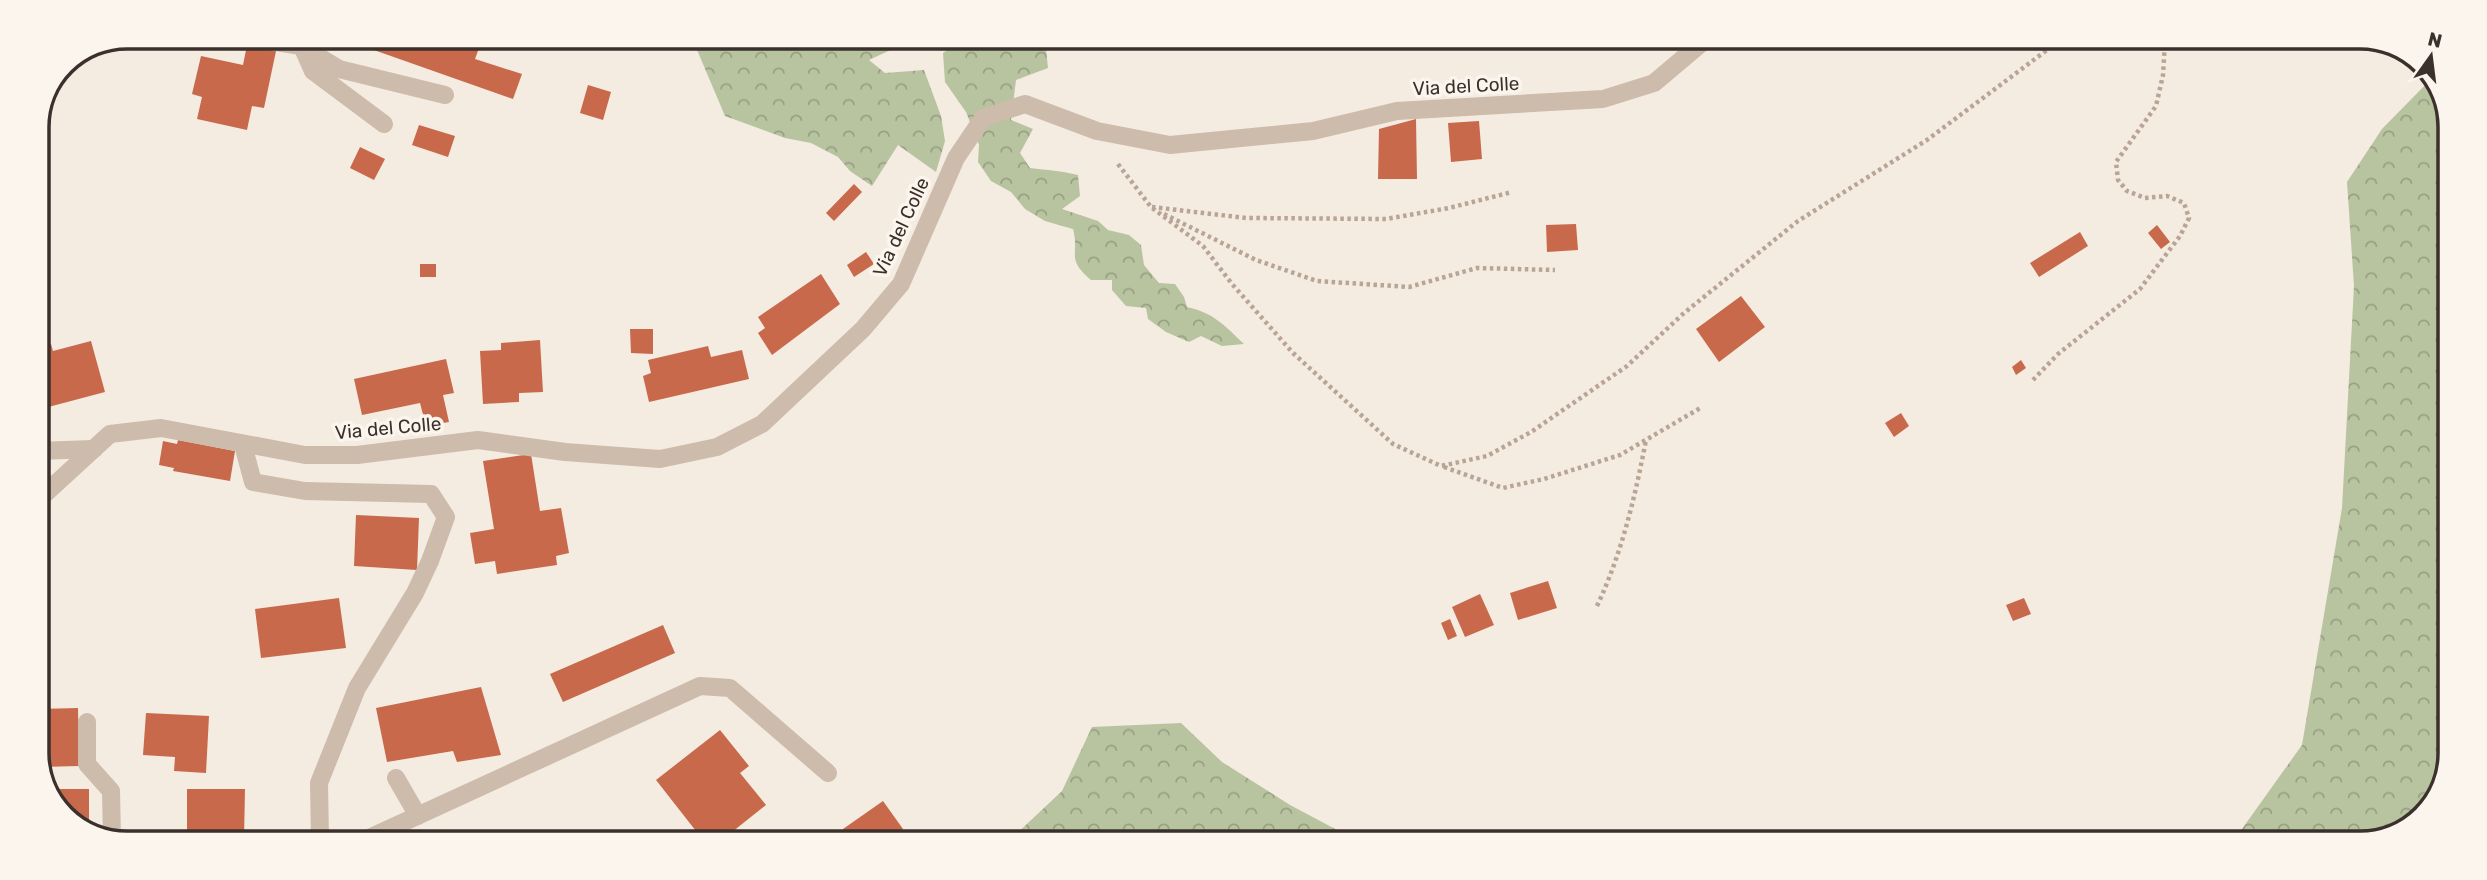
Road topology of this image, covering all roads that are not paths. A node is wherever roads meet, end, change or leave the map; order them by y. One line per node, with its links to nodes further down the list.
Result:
1 (304, 49): 5 (street)
2 (312, 49): 4 (street)
3 (1694, 49): 6 (street, Via del Colle)
4 (446, 94)
5 (384, 124)
6 (243, 445): 7 (street, Via del Colle); 15 (street)
7 (94, 450): 8 (street); 9 (street, Via del Colle)
8 (49, 451)
9 (49, 490)
10 (87, 722): 14 (street)
11 (828, 773): 13 (street)
12 (396, 778): 13 (street)
13 (418, 816): 16 (street)
14 (112, 829)
15 (320, 831)
16 (385, 831)

